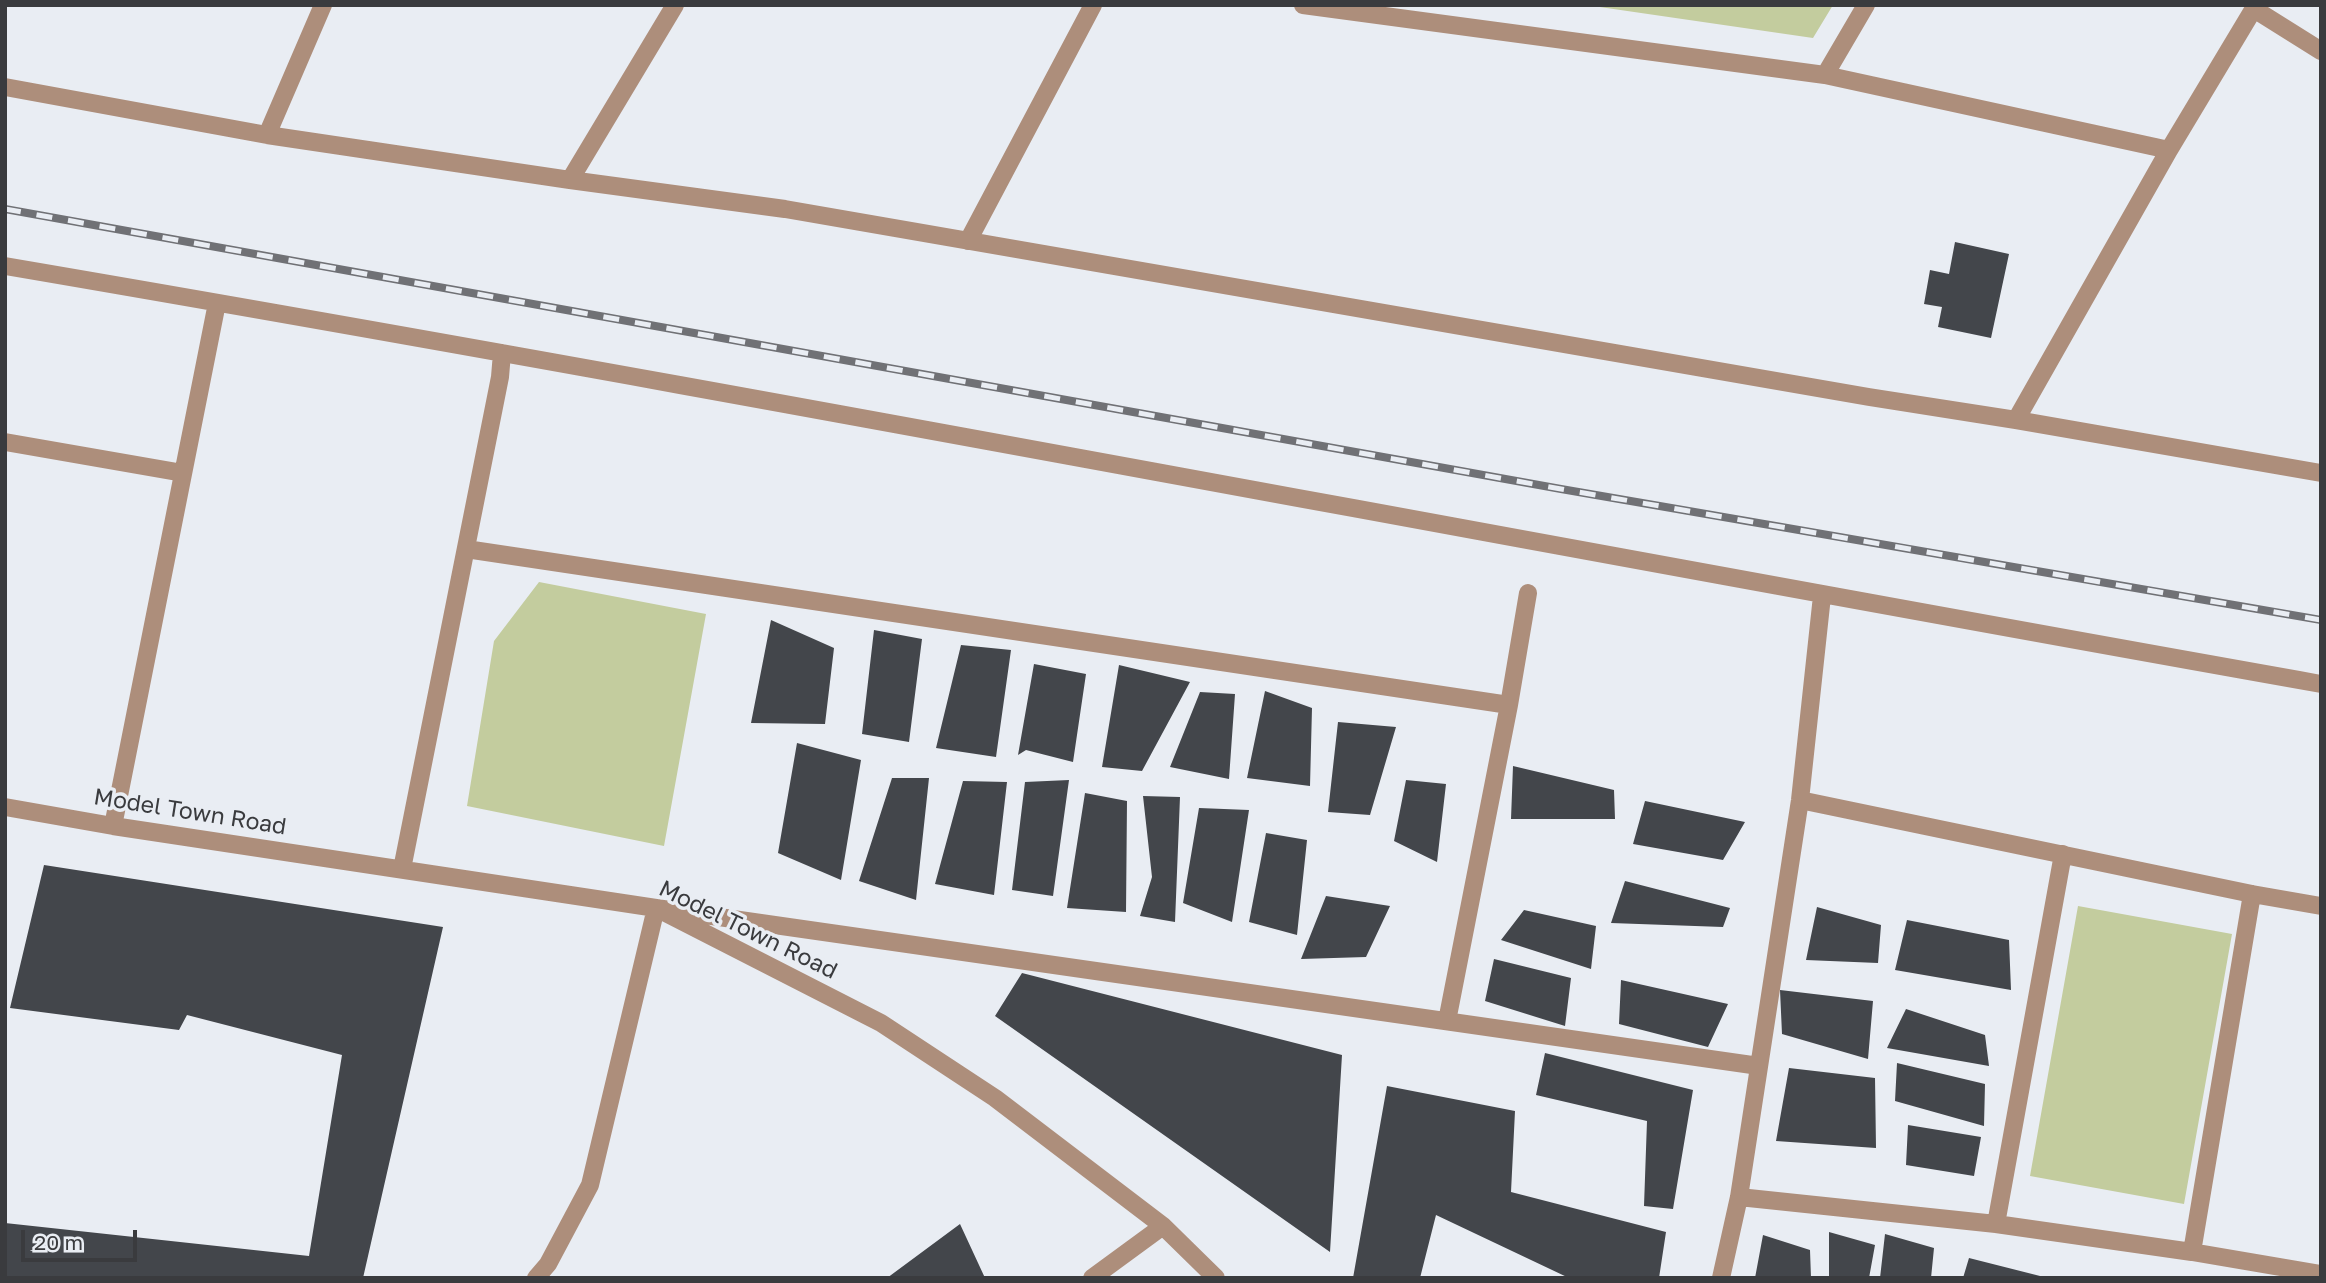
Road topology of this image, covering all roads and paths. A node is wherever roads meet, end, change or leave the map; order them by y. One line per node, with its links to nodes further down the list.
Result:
1 (323, 5): 10 (street)
2 (675, 5): 12 (street)
3 (1093, 5): 13 (street)
4 (1303, 5): 8 (street)
5 (1866, 5): 8 (street)
6 (2255, 7): 7 (street); 11 (street)
7 (2321, 51)
8 (1825, 75): 11 (street)
9 (5, 87): 10 (street)
10 (267, 135): 12 (street)
11 (2169, 150): 17 (street)
12 (570, 180): 13 (street)
13 (968, 241): 17 (street)
14 (5, 266): 15 (street)
15 (217, 303): 16 (street); 19 (street)
16 (502, 353): 21 (street); 23 (street)
17 (2016, 420): 20 (street)
18 (5, 442): 19 (street)
19 (183, 473): 28 (street)
20 (2321, 473)
21 (466, 548): 25 (street); 30 (street)
22 (1528, 593): 25 (street)
23 (1822, 596): 24 (street); 26 (street)
24 (2321, 684)
25 (1509, 705): 34 (street)
26 (1800, 800): 29 (street); 35 (street)
27 (5, 807): 28 (street, Model Town Road)
28 (113, 826): 30 (street, Model Town Road)
29 (2063, 854): 31 (street); 37 (street)
30 (402, 869): 33 (street, Model Town Road)
31 (2252, 894): 32 (street); 39 (street)
32 (2321, 906)
33 (656, 908): 34 (street); 38 (street, Model Town Road); 41 (street)
34 (1447, 1021): 35 (street)
35 (1759, 1066): 36 (street)
36 (1739, 1197): 37 (street); 44 (street)
37 (1996, 1224): 39 (street)
38 (1163, 1226): 42 (street); 43 (street, Model Town Road)
39 (2192, 1252): 40 (street)
40 (2321, 1274)
41 (537, 1278)
42 (1092, 1278)
43 (1216, 1278)
44 (1721, 1278)

